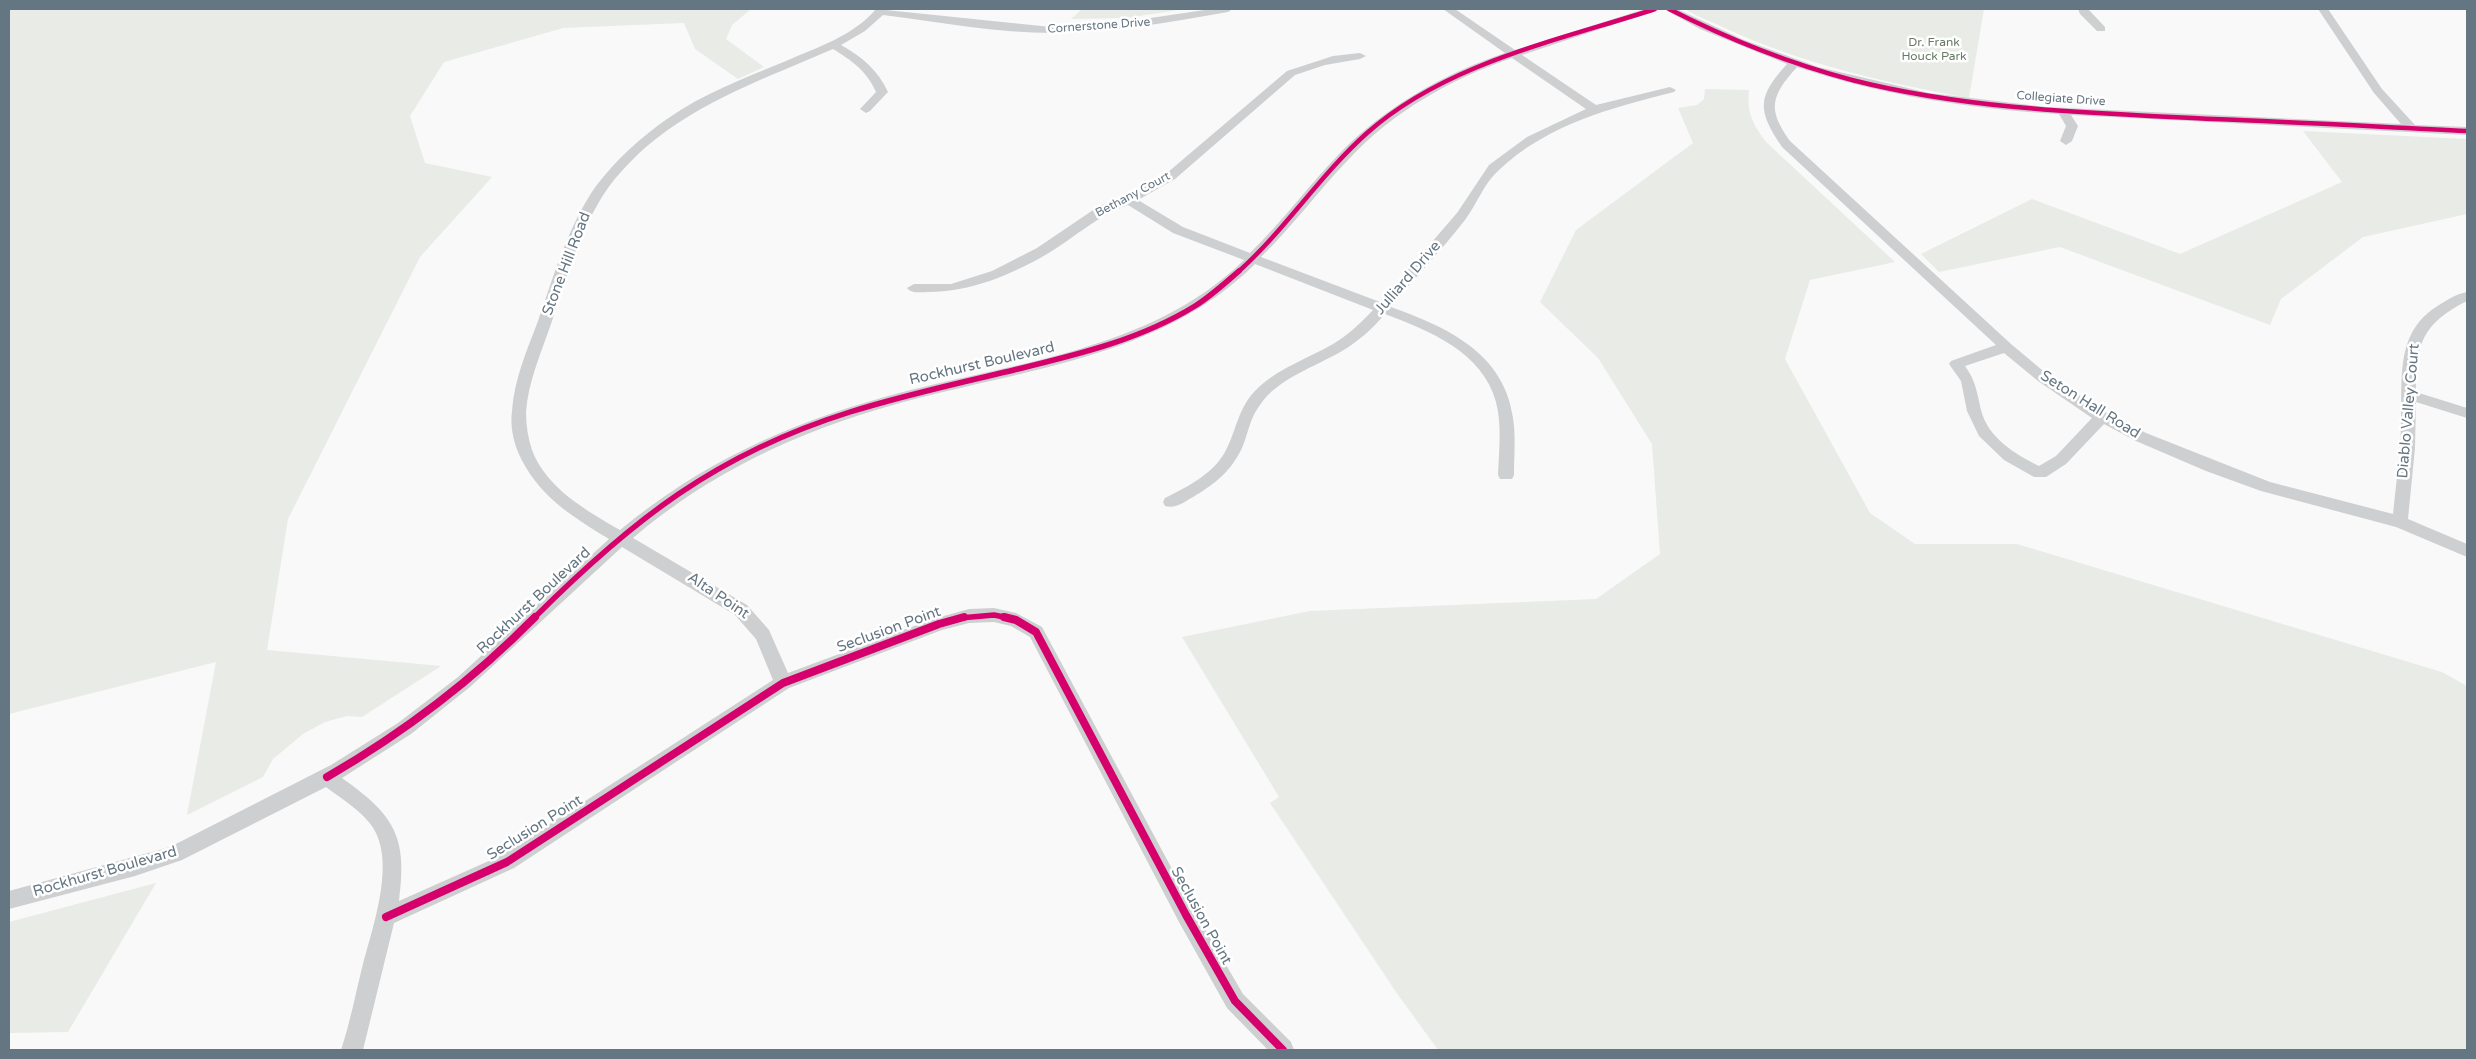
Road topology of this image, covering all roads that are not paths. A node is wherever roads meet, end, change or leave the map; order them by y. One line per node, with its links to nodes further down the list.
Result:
1 (1228, 9): 7 (street, Cornerstone Drive)
2 (1448, 9): 10 (street)
3 (1655, 9): 10 (street, Rockhurst Boulevard)
4 (1669, 9): 12 (street, Collegiate Drive)
5 (2083, 9): 8 (street)
6 (2323, 9): 17 (street)
7 (881, 10): 9 (street, Stone Hill Road)
8 (2100, 30)
9 (832, 44): 14 (street); 32 (street, Stone Hill Road)
10 (1513, 53): 15 (street); 21 (street, Rockhurst Boulevard)
11 (1360, 56): 20 (street, Bethany Court)
12 (1794, 63): 16 (street, Collegiate Drive); 25 (street, Seton Hall Road)
13 (1670, 90): 15 (street, Julliard Drive)
14 (866, 109)
15 (1594, 109): 24 (street, Julliard Drive)
16 (2063, 111): 17 (street, Collegiate Drive); 19 (street)
17 (2411, 128): 18 (street, Collegiate Drive)
18 (2467, 131)
19 (2066, 141)
20 (1129, 200): 21 (street); 22 (street, Bethany Court)
21 (1254, 259): 24 (street); 32 (street, Rockhurst Boulevard)
22 (914, 288)
23 (2467, 296): 26 (street, Diablo Valley Court)
24 (1383, 308): 29 (street); 30 (street, Julliard Drive)
25 (2006, 347): 28 (street, Seton Hall Road); 28 (street)
26 (2409, 395): 27 (street); 31 (street, Diablo Valley Court)
27 (2467, 413)
28 (2102, 417): 31 (street, Seton Hall Road)
29 (1506, 475)
30 (1171, 502)
31 (2400, 522): 33 (street, Seton Hall Road)
32 (622, 537): 34 (street, Alta Point); 35 (street, Rockhurst Boulevard)
33 (2467, 552)
34 (783, 682): 37 (street, Seclusion Point); 39 (street, Seclusion Point)
35 (327, 777): 36 (street, Rockhurst Boulevard); 37 (street)
36 (9, 900)
37 (386, 917): 38 (street)
38 (352, 1050)
39 (1283, 1050)

